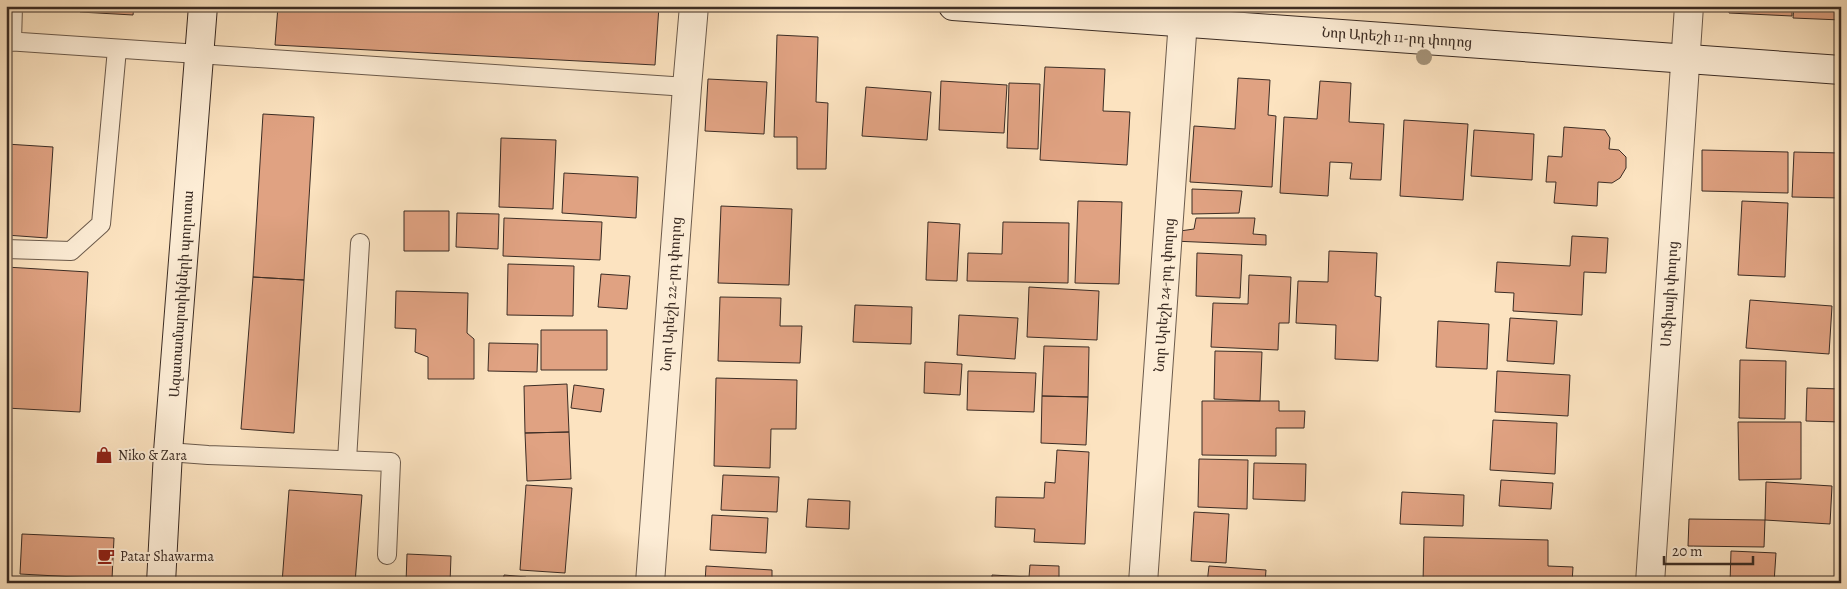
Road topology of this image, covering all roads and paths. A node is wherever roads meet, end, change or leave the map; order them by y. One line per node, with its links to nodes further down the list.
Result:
1 (13, 6): 7 (lane)
2 (204, 6): 9 (street, Ազատամարտիկների պողոտա)
3 (694, 6): 12 (street, Նոր Արեշի 22-րդ փողոց)
4 (953, 6): 6 (street, Նոր Արեշի 11-րդ փողոց)
5 (1689, 6): 10 (street, Սոֆիայի փողոց)
6 (1184, 14): 10 (street, Նոր Արեշի 11-րդ փողոց); 20 (street, Նոր Արեշի 24-րդ փողոց)
7 (9, 42): 8 (lane)
8 (117, 49): 9 (lane); 14 (lane)
9 (200, 54): 12 (lane); 15 (street, Ազատամարտիկների պողոտա)
10 (1685, 58): 11 (street, Նոր Արեշի 11-րդ փողոց); 21 (street, Սոֆիայի փողոց)
11 (1841, 70)
12 (687, 87): 19 (street, Նոր Արեշի 22-րդ փողոց)
13 (360, 244): 16 (lane)
14 (6, 249)
15 (168, 452): 16 (lane); 18 (street, Ազատամարտիկների պողոտա)
16 (347, 460): 17 (lane)
17 (387, 555)
18 (161, 583)
19 (650, 583)
20 (1143, 583)
21 (1650, 583)

